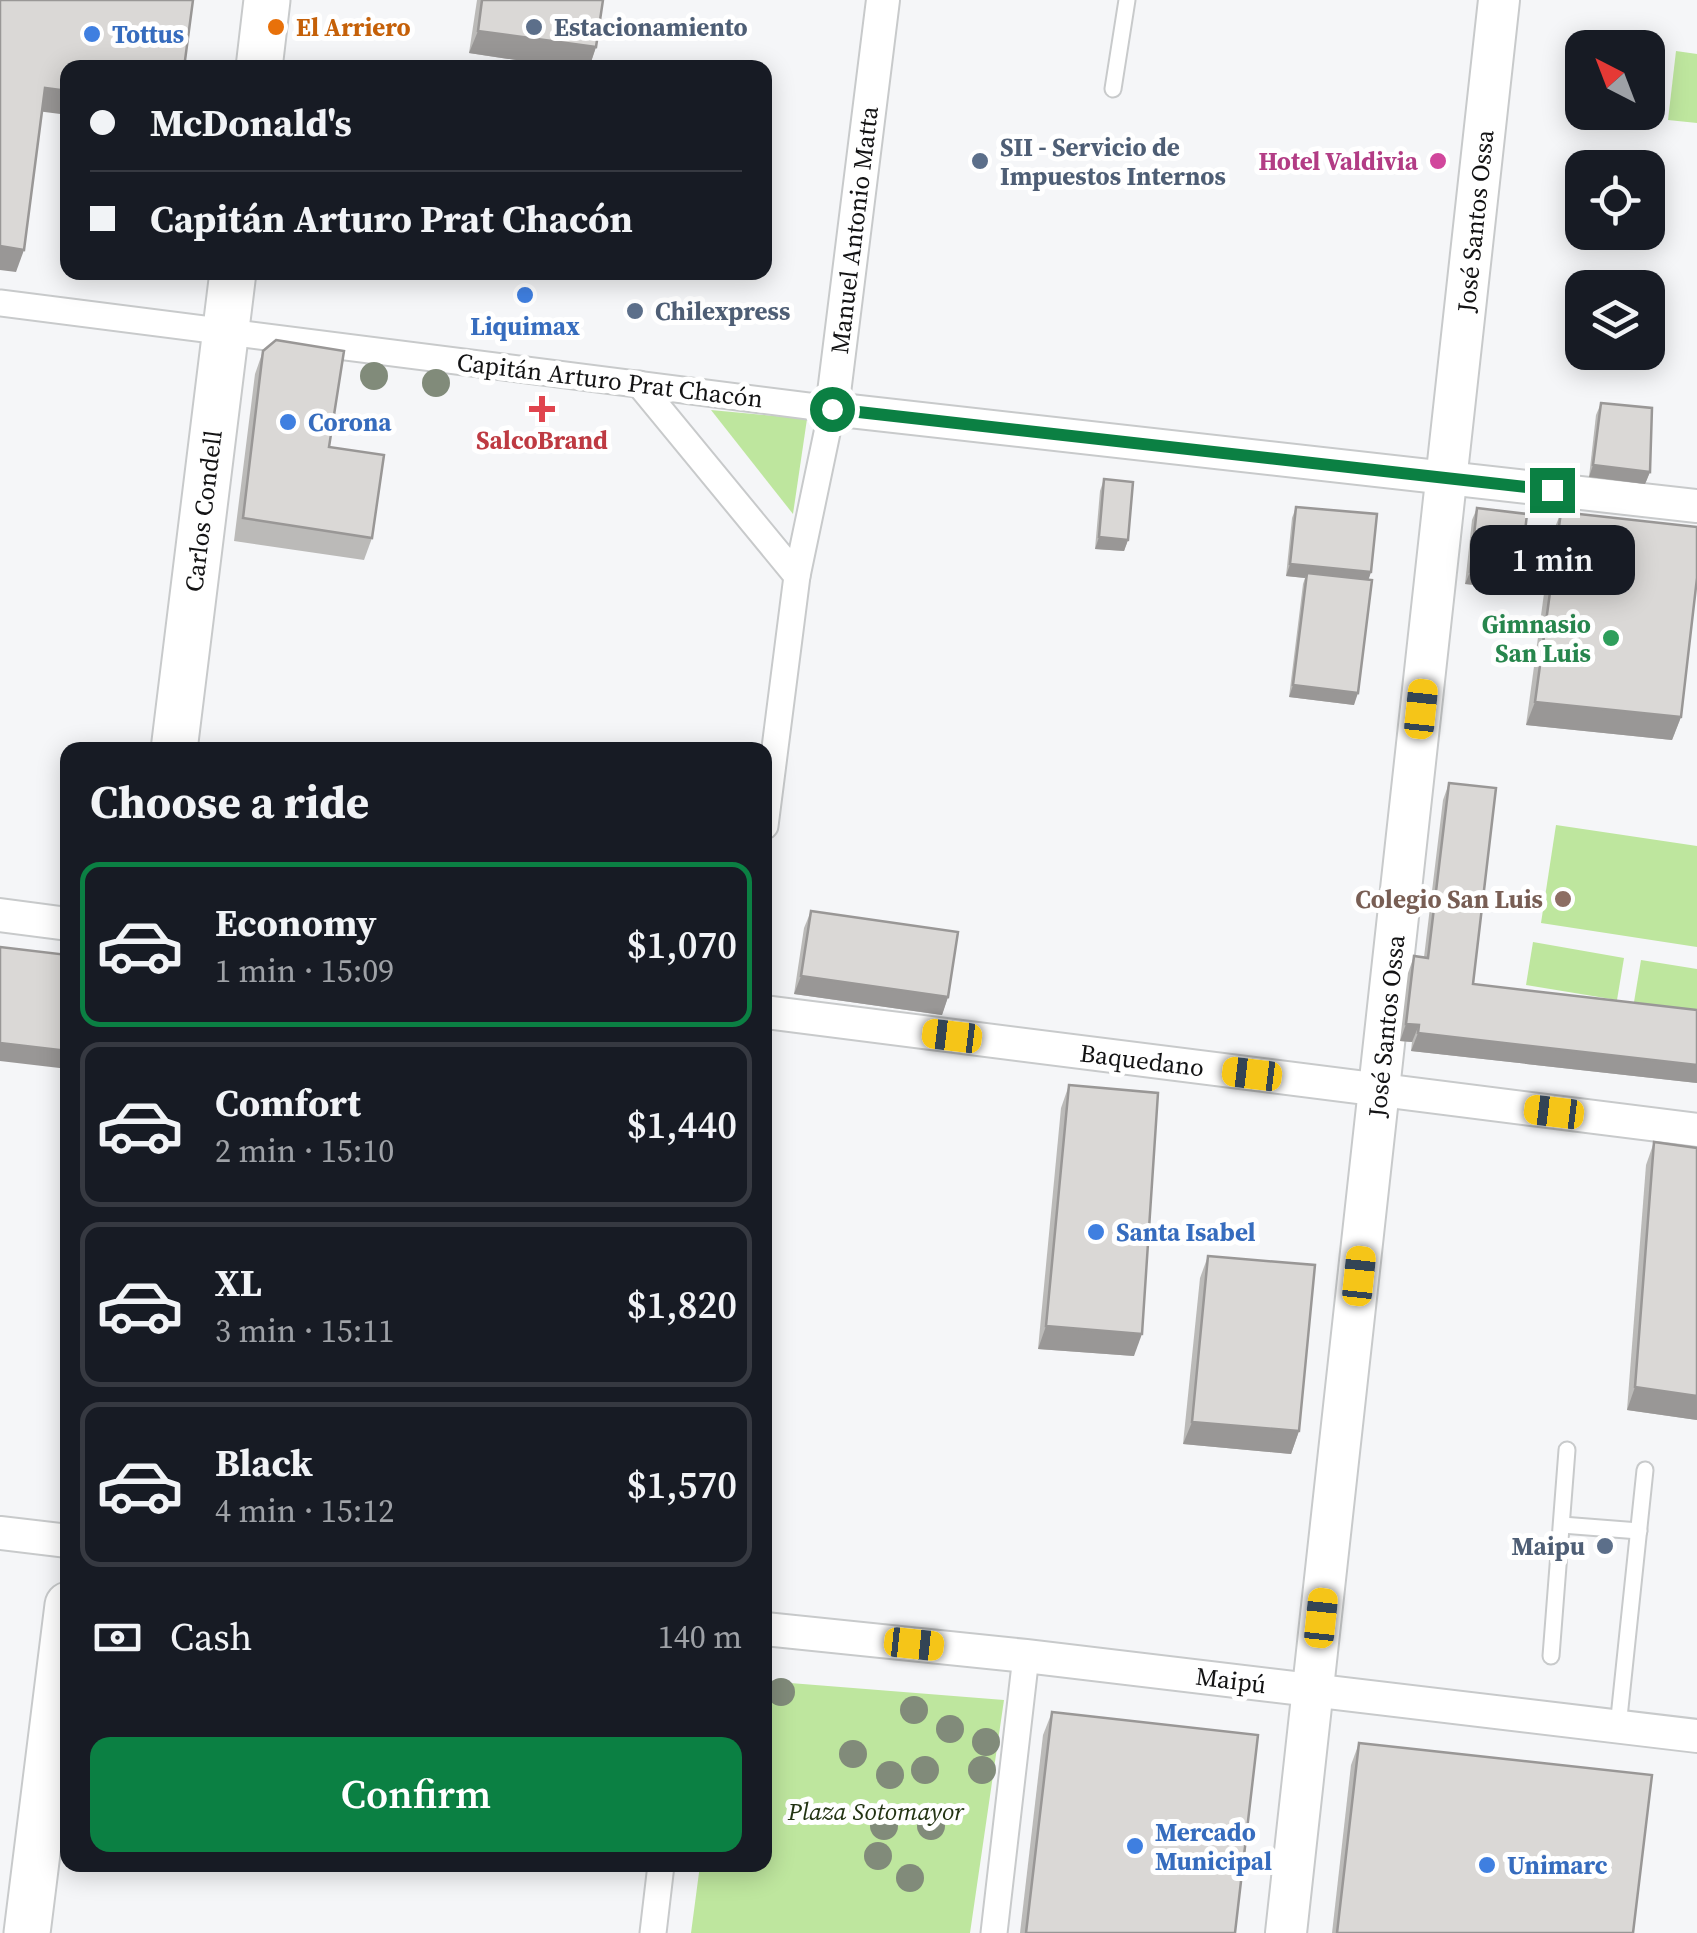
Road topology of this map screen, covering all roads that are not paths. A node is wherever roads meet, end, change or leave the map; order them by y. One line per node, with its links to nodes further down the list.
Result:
1 (267, 0): 5 (main road)
2 (884, 0): 11 (street, Manuel Antonio Matta)
3 (1127, 0): 6 (lane)
4 (1499, 0): 12 (street, José Santos Ossa)
5 (260, 60)
6 (1114, 89)
7 (232, 280): 9 (main road, Carlos Condell)
8 (0, 303): 9 (street, Capitán Arturo Prat Chacón)
9 (226, 331): 10 (street, Capitán Arturo Prat Chacón); 15 (main road, Carlos Condell)
10 (639, 384): 11 (street, Capitán Arturo Prat Chacón); 14 (street)
11 (832, 409): 12 (street, Capitán Arturo Prat Chacón); 14 (street, Manuel Antonio Matta)
12 (1446, 478): 13 (street, Capitán Arturo Prat Chacón); 20 (street, José Santos Ossa)
13 (1697, 506)
14 (797, 576): 16 (street, Manuel Antonio Matta)
15 (175, 742)
16 (772, 771)
17 (0, 915): 18 (street)
18 (60, 923)
19 (772, 1013): 20 (street, Baquedano)
20 (1379, 1090): 21 (street, Baquedano); 32 (street, José Santos Ossa)
21 (1697, 1130)
22 (1567, 1450): 24 (lane)
23 (1645, 1470): 25 (lane)
24 (1562, 1525): 25 (lane); 30 (lane)
25 (1638, 1531): 33 (lane)
26 (0, 1533): 27 (street)
27 (60, 1540)
28 (772, 1630): 29 (street, Maipú)
29 (1026, 1656): 32 (street, Maipú); 38 (street)
30 (1551, 1656)
31 (60, 1669): 36 (main road)
32 (1313, 1690): 33 (street, Maipú); 39 (street, José Santos Ossa)
33 (1618, 1726): 34 (street, Maipú)
34 (1697, 1736)
35 (660, 1872): 37 (street)
36 (27, 1933)
37 (653, 1933)
38 (994, 1933)
39 (1286, 1933)

